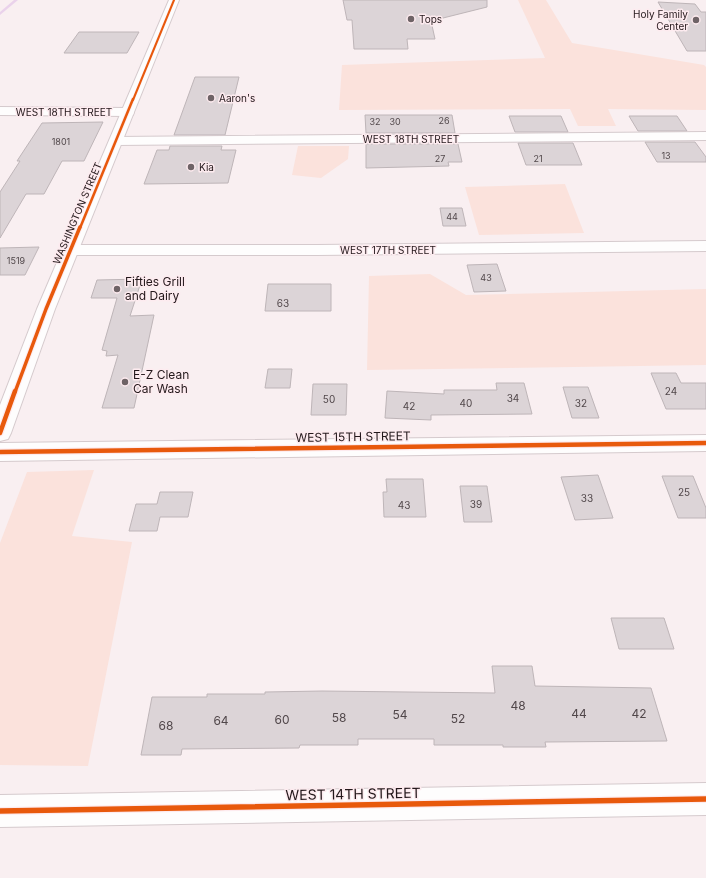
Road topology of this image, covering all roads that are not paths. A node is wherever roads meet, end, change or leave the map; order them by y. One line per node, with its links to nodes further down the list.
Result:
1 (174, 0): 3 (street, WASHINGTON STREET)
2 (0, 111): 3 (street, WEST 18TH STREET)
3 (128, 112): 5 (street, WASHINGTON STREET)
4 (706, 136): 5 (street, WEST 18TH STREET)
5 (116, 141): 7 (street, WASHINGTON STREET)
6 (706, 246): 7 (street, WEST 17TH STREET)
7 (70, 250): 8 (street, WASHINGTON STREET)
8 (0, 434)
9 (706, 443): 10 (street, WEST 15TH STREET)
10 (0, 452)
11 (706, 799): 12 (street, WEST 14TH STREET)
12 (0, 811)

